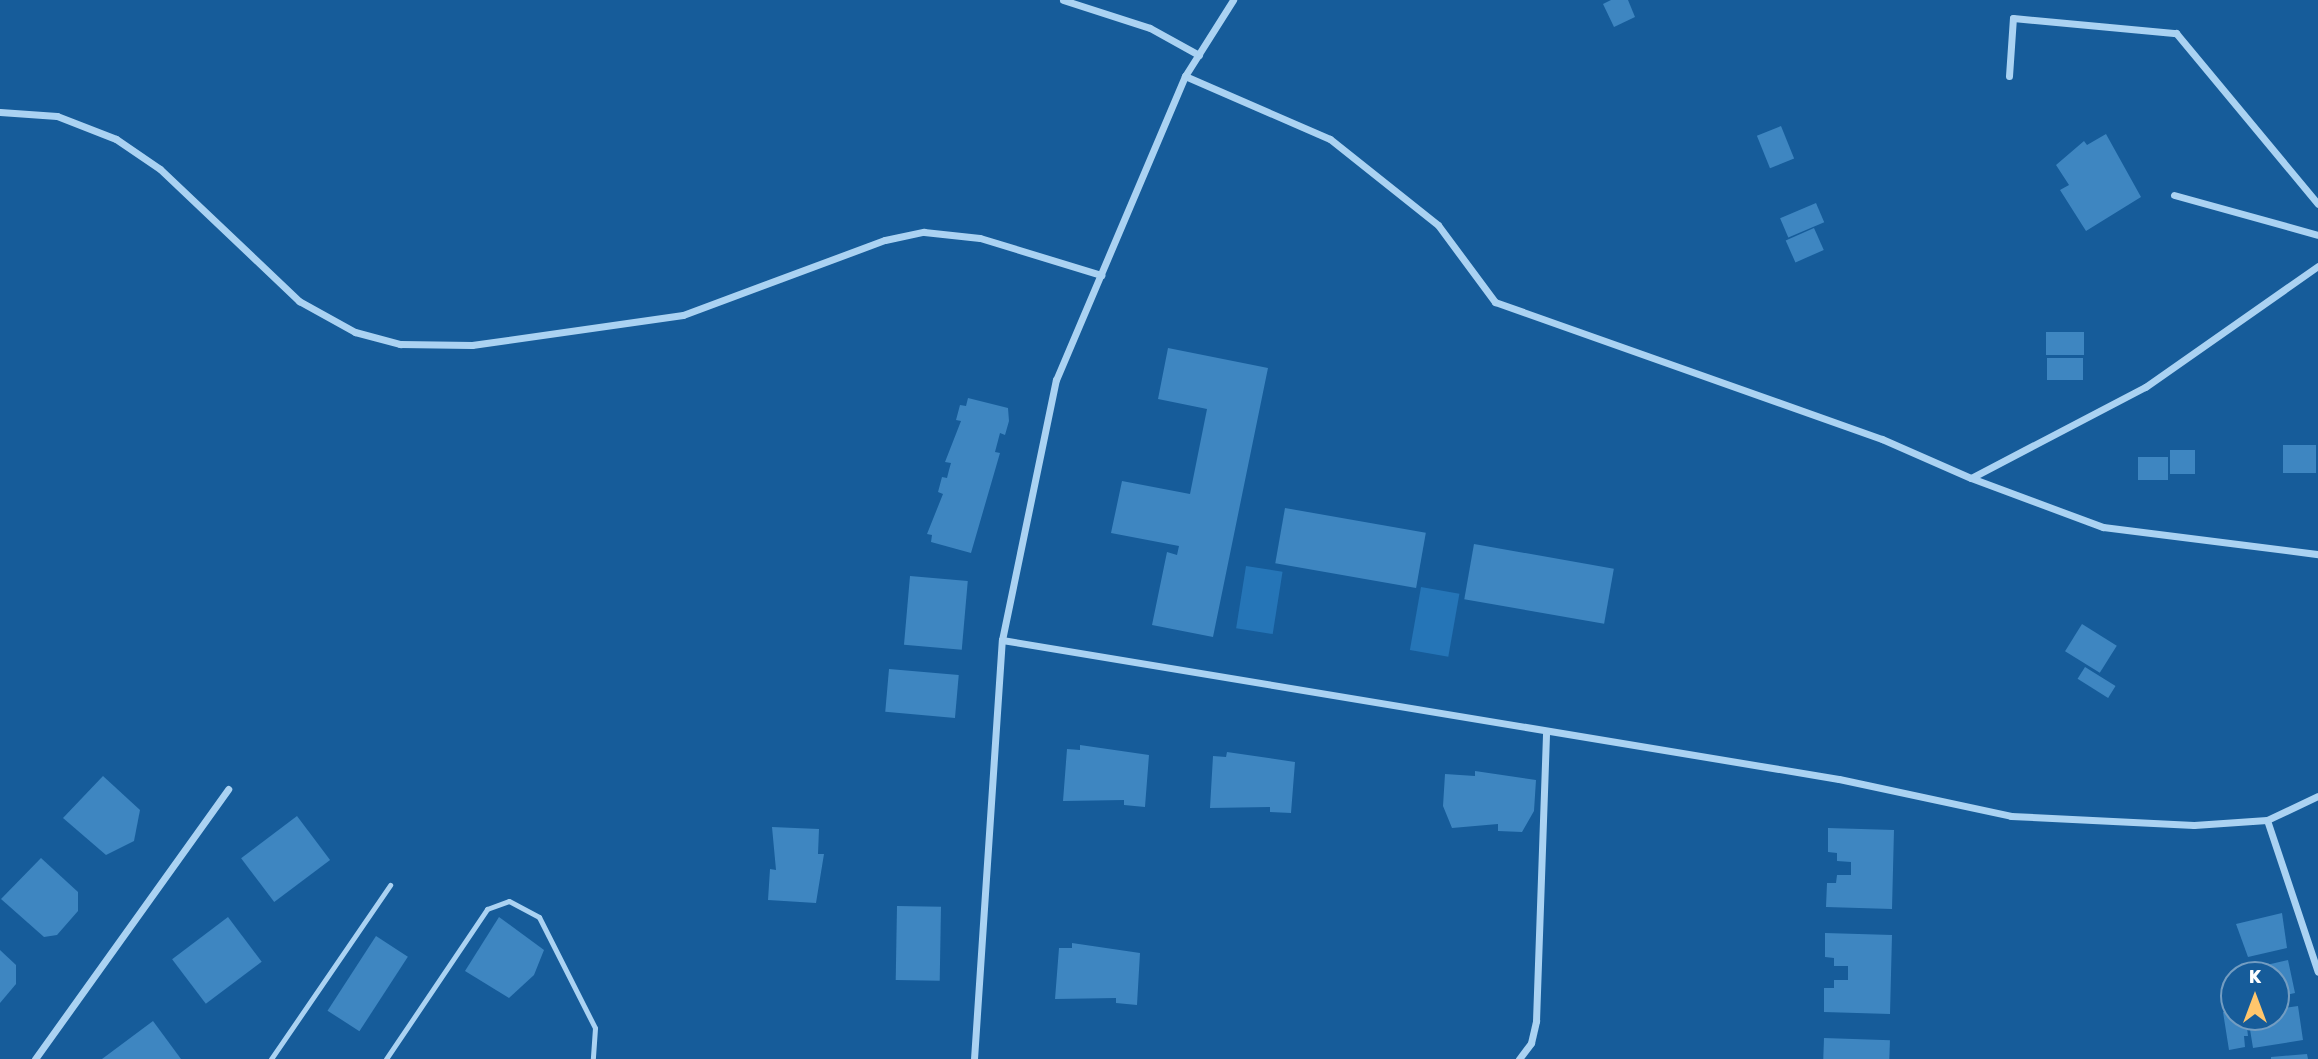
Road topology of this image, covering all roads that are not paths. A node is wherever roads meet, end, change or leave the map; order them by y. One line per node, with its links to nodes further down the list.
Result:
1 (1063, 0): 3 (street)
2 (1233, 0): 3 (street)
3 (1199, 55): 4 (street)
4 (1185, 76): 11 (street); 12 (street)
5 (2009, 76): 8 (street)
6 (0, 112): 11 (street)
7 (2174, 194): 9 (street)
8 (2318, 204)
9 (2318, 234)
10 (2318, 266): 12 (street)
11 (1101, 275): 14 (street)
12 (1971, 478): 13 (street)
13 (2318, 554)
14 (1002, 640): 15 (street); 25 (street)
15 (1546, 733): 18 (street); 26 (street)
16 (228, 789): 21 (street)
17 (2318, 796): 18 (street)
18 (2267, 820): 20 (street)
19 (390, 885): 22 (lane)
20 (2318, 972)
21 (35, 1059)
22 (271, 1059)
23 (386, 1059): 24 (lane)
24 (593, 1059)
25 (974, 1059)
26 (1519, 1059)

